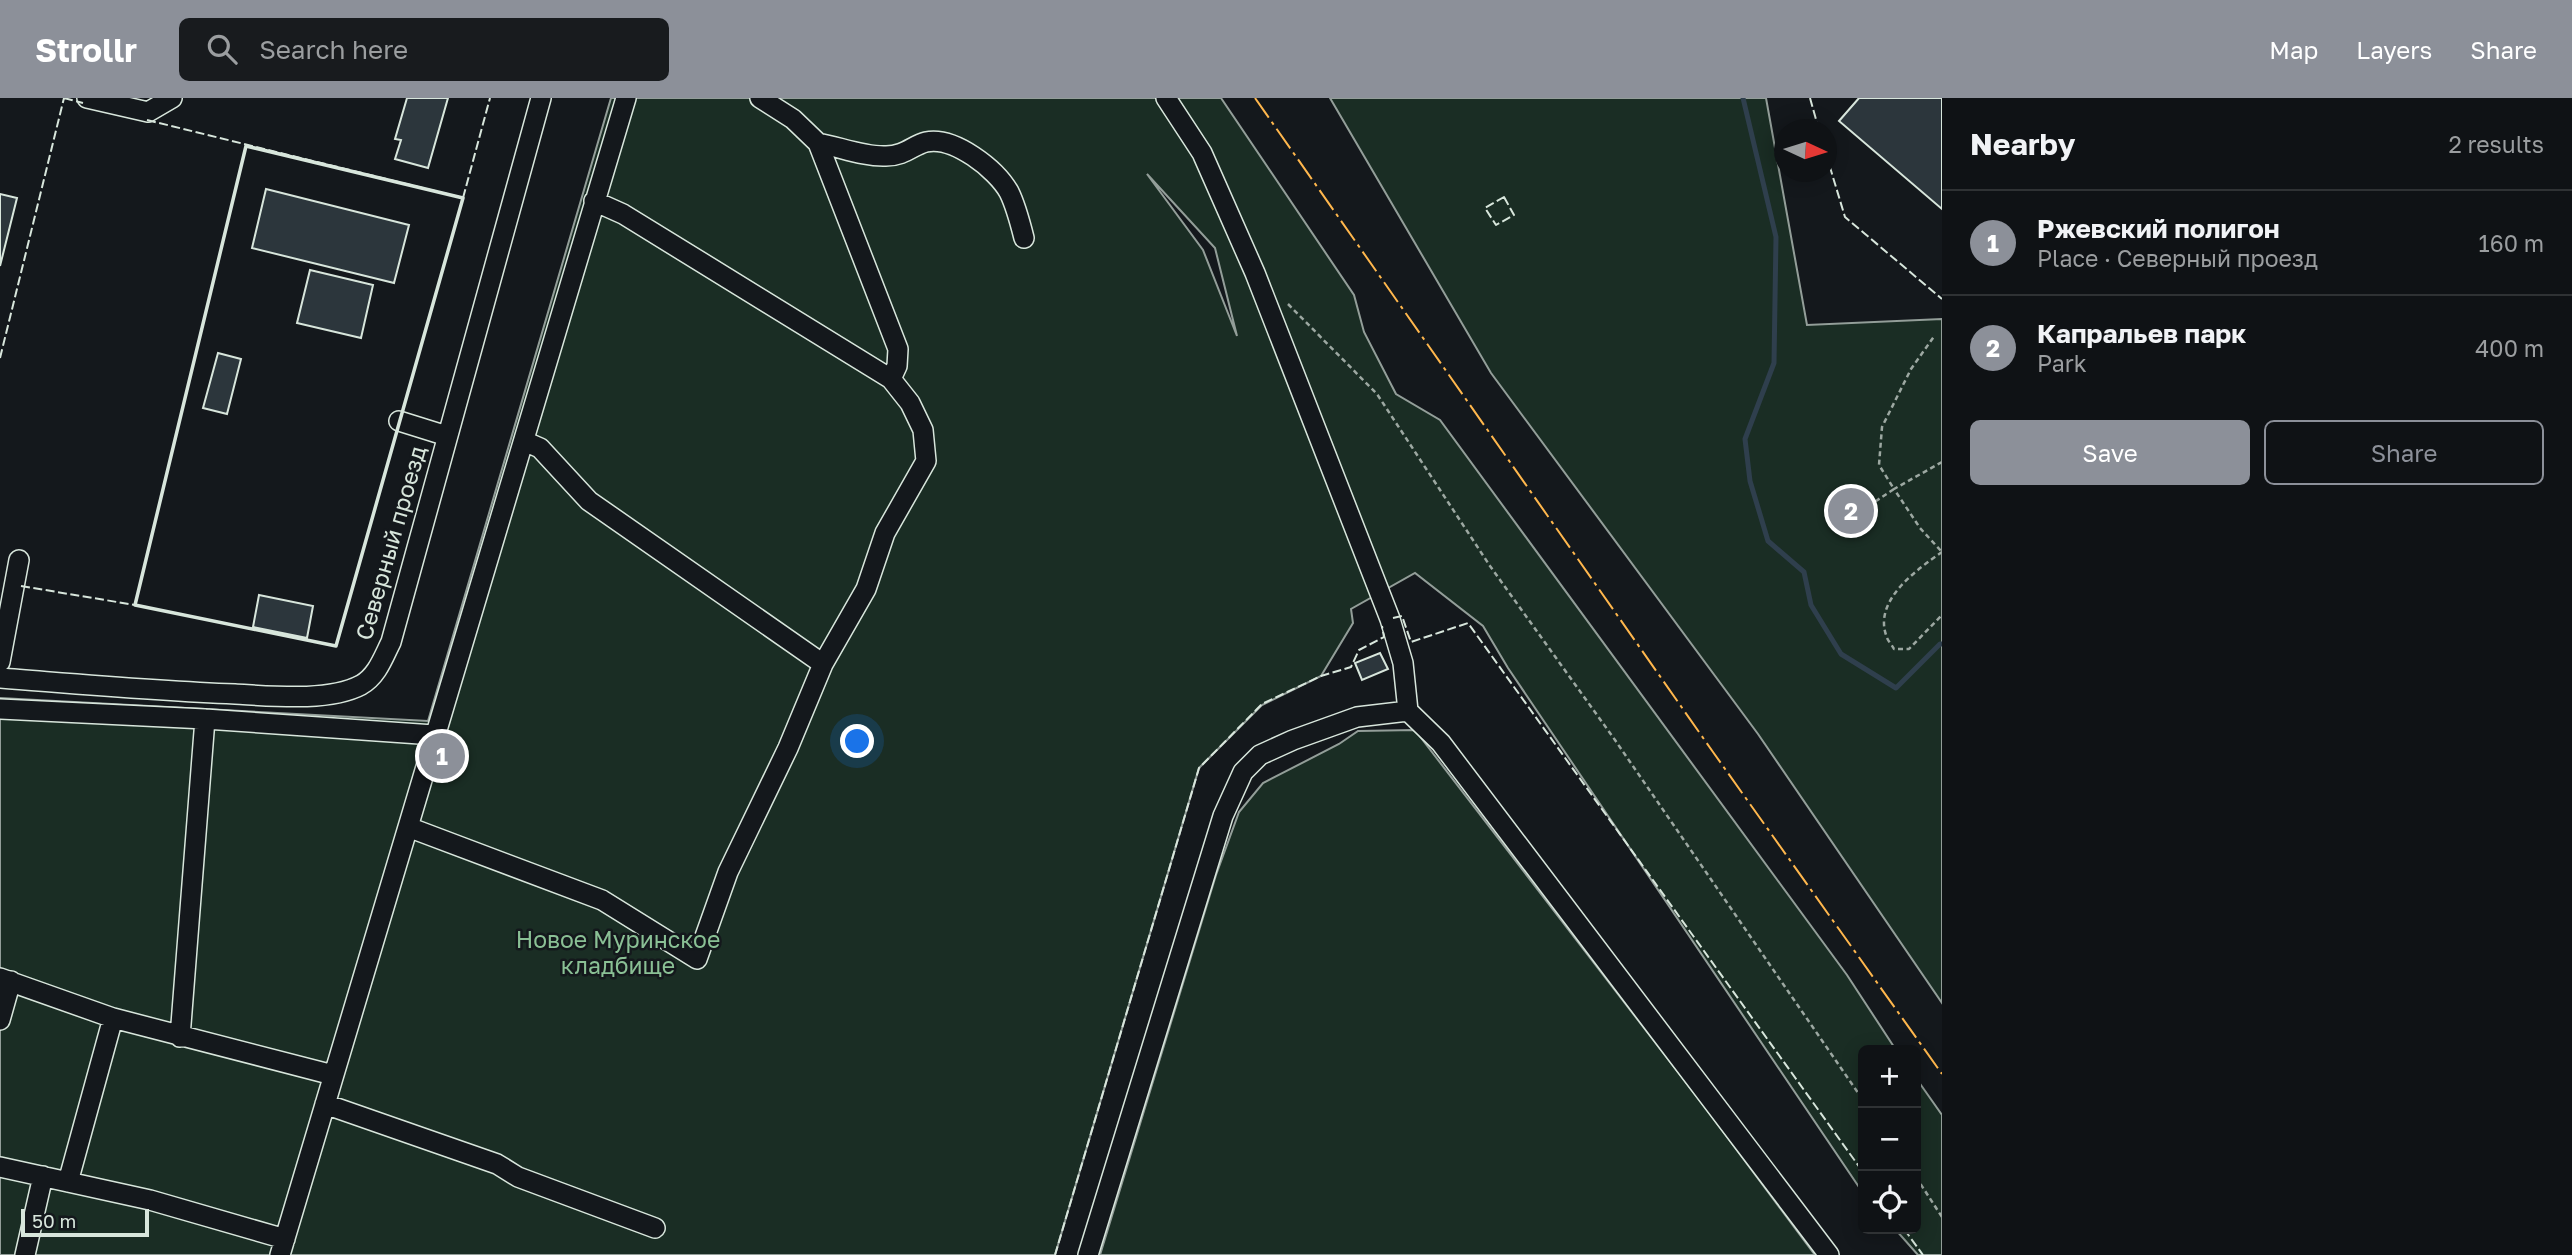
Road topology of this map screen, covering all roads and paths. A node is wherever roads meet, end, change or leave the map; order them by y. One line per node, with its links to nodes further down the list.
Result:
1 (87, 98): 2 (street)
2 (172, 98)
3 (541, 98): 14 (street, Северный проезд)
4 (626, 98): 8 (street)
5 (760, 98): 7 (street)
6 (1166, 98): 26 (street)
7 (818, 143): 9 (street); 12 (street)
8 (594, 201): 12 (street); 15 (street)
9 (1024, 238)
10 (1282, 300): 35 (path)
11 (1935, 335): 17 (path)
12 (891, 379): 23 (street)
13 (399, 421): 14 (street)
14 (447, 436): 24 (street, Северный проезд)
15 (524, 441): 23 (street); 28 (street)
16 (1942, 462): 17 (path)
17 (1894, 489): 18 (path); 19 (path)
18 (1840, 525)
19 (1942, 552): 21 (path)
20 (19, 560): 22 (street)
21 (1942, 615)
22 (0, 662)
23 (823, 664): 29 (street)
24 (0, 678)
25 (0, 709): 27 (street)
26 (1408, 711): 45 (street); 46 (street)
27 (205, 719): 28 (street); 33 (street)
28 (434, 736): 29 (street)
29 (408, 827): 34 (street)
30 (5, 979): 31 (street); 32 (street)
31 (113, 1018): 33 (street); 39 (street)
32 (0, 1020)
33 (180, 1037): 34 (street)
34 (333, 1075): 36 (street)
35 (1858, 1093)
36 (325, 1104): 42 (street); 43 (street)
37 (0, 1167): 38 (street)
38 (43, 1177): 39 (street); 44 (street)
39 (68, 1182): 43 (street)
40 (1921, 1185): 41 (path)
41 (1942, 1217)
42 (655, 1228)
43 (283, 1247)
44 (25, 1255)
45 (1088, 1255)
46 (1829, 1255)

